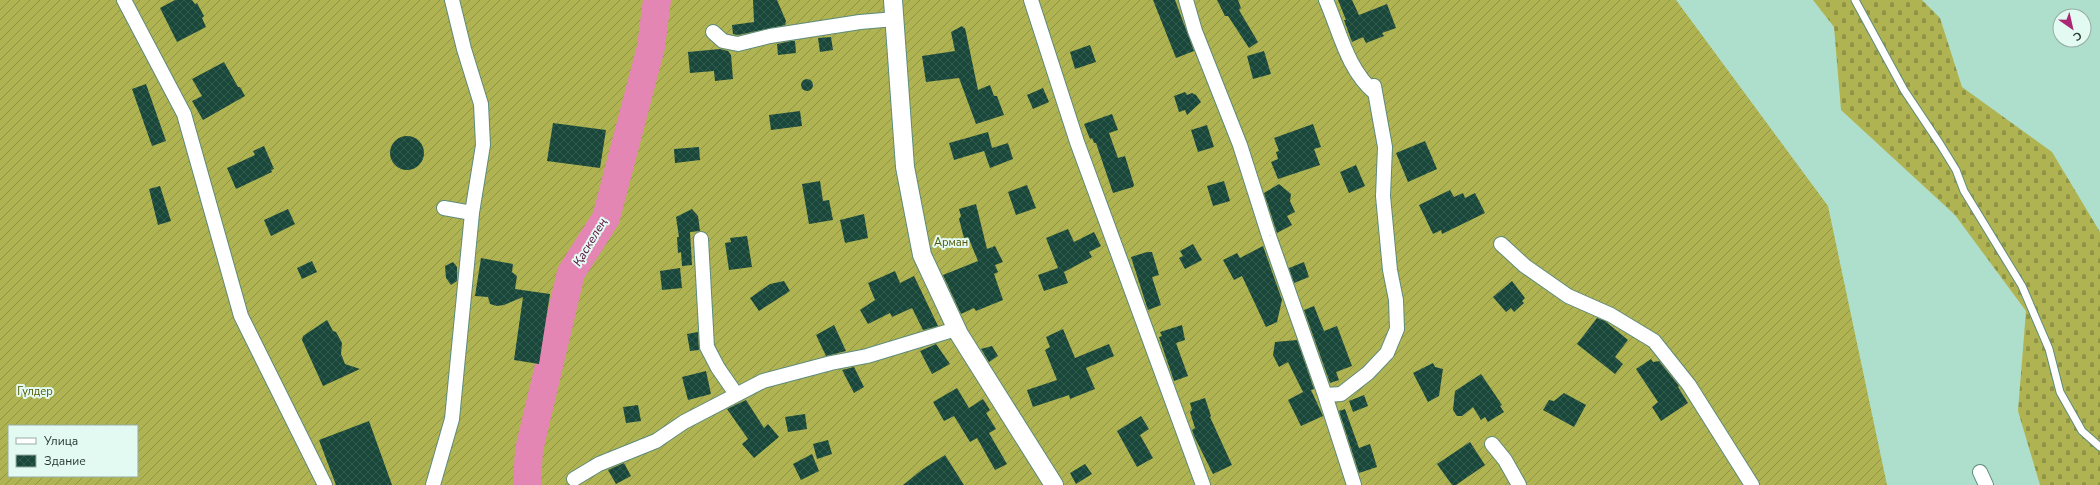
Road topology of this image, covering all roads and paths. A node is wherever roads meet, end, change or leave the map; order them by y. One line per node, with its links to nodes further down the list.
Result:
1 (124, 0): 21 (street)
2 (452, 0): 11 (street)
3 (892, 0): 8 (street)
4 (1031, 0): 24 (street)
5 (1186, 0): 16 (street)
6 (1326, 0): 16 (street)
7 (1854, 0): 18 (lane)
8 (895, 19): 9 (street); 14 (street)
9 (713, 32)
10 (444, 208): 11 (street)
11 (472, 212): 22 (street)
12 (701, 239): 15 (street)
13 (1501, 244): 27 (street)
14 (956, 329): 15 (street); 23 (street)
15 (736, 394): 20 (street)
16 (1325, 395): 25 (street)
17 (1492, 444): 26 (street)
18 (2100, 447)
19 (1980, 472): 28 (street)
20 (574, 479)
21 (325, 485)
22 (433, 485)
23 (1054, 485)
24 (1203, 485)
25 (1354, 485)
26 (1519, 485)
27 (1752, 485)
28 (1986, 485)

